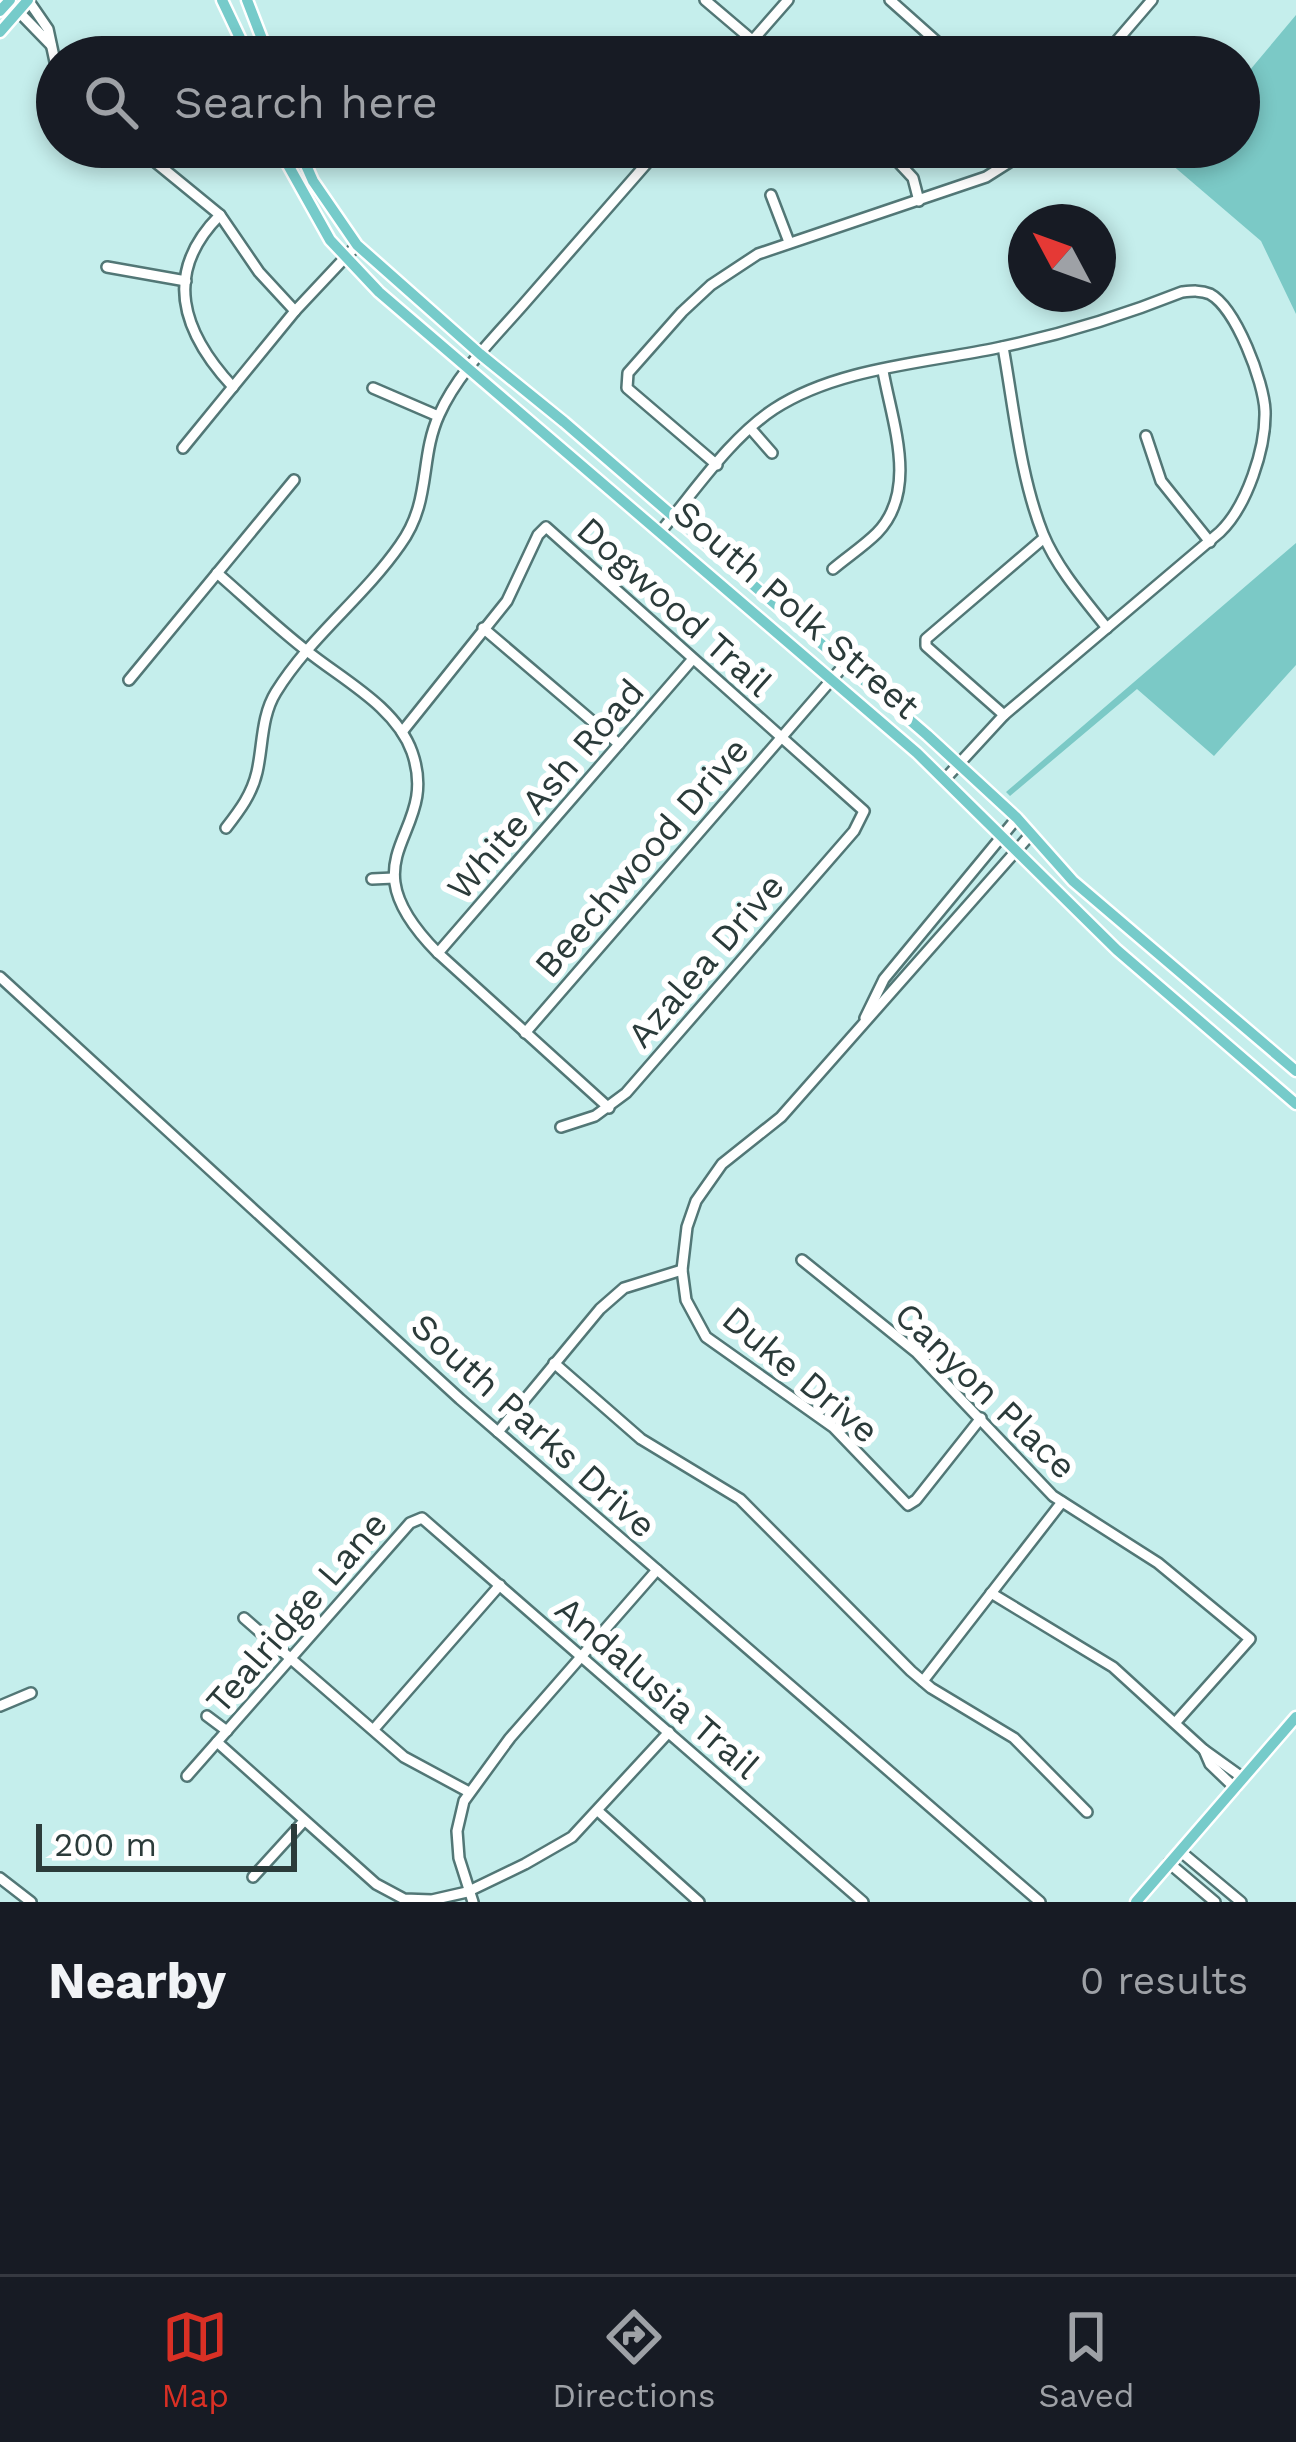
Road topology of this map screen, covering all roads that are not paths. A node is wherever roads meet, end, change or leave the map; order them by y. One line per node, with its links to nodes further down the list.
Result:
1 (28, 0): 8 (main road); 12 (street)
2 (222, 0): 13 (main road)
3 (247, 0): 14 (main road)
4 (705, 0): 15 (street)
5 (788, 0): 16 (street)
6 (890, 0): 17 (street)
7 (1152, 0): 18 (street)
8 (14, 5): 9 (main road); 10 (main road); 11 (street)
9 (0, 11)
10 (0, 32)
11 (43, 36)
12 (49, 36)
13 (239, 36)
14 (260, 36)
15 (747, 36)
16 (756, 36)
17 (931, 36)
18 (1121, 36)
19 (162, 168): 27 (street)
20 (289, 168): 30 (main road, South Polk Street)
21 (307, 168): 29 (main road, South Polk Street)
22 (643, 168): 35 (street)
23 (904, 168): 26 (street)
24 (1000, 168): 26 (street)
25 (770, 195): 28 (street)
26 (920, 201): 28 (street)
27 (220, 214): 32 (street); 33 (street)
28 (789, 242): 45 (street)
29 (357, 245): 30 (street); 35 (main road, South Polk Street)
30 (344, 258): 33 (street); 36 (main road, South Polk Street)
31 (107, 267): 32 (street)
32 (186, 281): 38 (street)
33 (295, 310): 38 (street)
34 (1003, 347): 37 (street); 49 (street); 50 (street)
35 (480, 354): 36 (street); 47 (main road, South Polk Street)
36 (469, 368): 40 (street); 48 (main road, South Polk Street)
37 (883, 371): 41 (street); 51 (street)
38 (233, 386): 43 (street)
39 (373, 388): 40 (street)
40 (438, 416): 55 (street)
41 (751, 429): 44 (street); 45 (street)
42 (1146, 436): 50 (street)
43 (183, 448)
44 (772, 453)
45 (717, 465): 47 (street)
46 (294, 480): 52 (street)
47 (674, 516): 48 (street); 57 (main road, South Polk Street)
48 (662, 531): 59 (main road, South Polk Street)
49 (1044, 538): 54 (street); 60 (street)
50 (1210, 542): 54 (street)
51 (833, 568)
52 (217, 573): 55 (street); 58 (street)
53 (483, 628): 56 (street, Dogwood Trail); 61 (street); 63 (street)
54 (1107, 628): 60 (street)
55 (306, 651): 61 (street); 70 (street)
56 (692, 660): 62 (street, Dogwood Trail); 63 (street, White Ash Road)
57 (845, 663): 59 (street, Beechwood Drive); 64 (main road, South Polk Street)
58 (129, 680)
59 (832, 680): 62 (street, Beechwood Drive); 67 (main road, South Polk Street)
60 (1004, 715): 64 (street)
61 (402, 732): 66 (street)
62 (780, 736): 68 (street, Dogwood Trail); 81 (street, Beechwood Drive)
63 (619, 744): 78 (street, White Ash Road)
64 (959, 764): 67 (street); 69 (main road, South Polk Street)
65 (434, 773): 66 (street)
66 (417, 776): 74 (street)
67 (945, 779): 72 (main road, South Polk Street)
68 (858, 805): 84 (street, Azalea Drive)
69 (1017, 818): 71 (main road, South Polk Street); 72 (street)
70 (226, 827)
71 (1031, 834): 73 (street); 82 (main road, South Polk Street)
72 (1001, 835): 73 (main road, South Polk Street); 76 (street)
73 (1016, 850): 77 (street); 83 (main road, South Polk Street)
74 (394, 878): 75 (street); 78 (street)
75 (372, 879)
76 (961, 885): 77 (street); 80 (street)
77 (976, 897): 80 (street)
78 (438, 953): 81 (street)
79 (0, 977): 90 (street, South Parks Drive)
80 (862, 1027): 87 (street)
81 (525, 1033): 84 (street)
82 (1296, 1071)
83 (1296, 1104)
84 (609, 1108): 85 (street, Azalea Drive)
85 (561, 1127)
86 (802, 1260): 89 (street, Canyon Place)
87 (682, 1270): 88 (street); 89 (street, Duke Drive)
88 (554, 1364): 90 (street); 99 (street)
89 (981, 1418): 91 (street, Canyon Place)
90 (498, 1432): 93 (street, South Parks Drive)
91 (1062, 1502): 95 (street); 104 (street, Canyon Place)
92 (416, 1519): 94 (street, Andalusia Trail); 98 (street, Tealridge Lane)
93 (657, 1570): 97 (street); 126 (street, South Parks Drive)
94 (500, 1585): 97 (street, Andalusia Trail); 105 (street)
95 (991, 1593): 99 (street); 104 (street)
96 (244, 1618): 98 (street)
97 (581, 1657): 107 (street, Andalusia Trail); 111 (street)
98 (291, 1658): 105 (street); 106 (street, Tealridge Lane)
99 (922, 1681): 113 (street)
100 (31, 1693): 101 (street)
101 (0, 1706)
102 (207, 1716): 106 (street)
103 (1296, 1717): 110 (main road)
104 (1175, 1723): 110 (street)
105 (374, 1729): 111 (street)
106 (227, 1731): 108 (street, Tealridge Lane)
107 (669, 1732): 112 (street); 125 (street, Andalusia Trail)
108 (218, 1742): 109 (street, Tealridge Lane); 114 (street)
109 (188, 1776)
110 (1239, 1783): 115 (main road)
111 (469, 1792): 120 (street)
112 (598, 1811): 120 (street); 121 (street)
113 (1088, 1812)
114 (304, 1821): 117 (street); 119 (street)
115 (1180, 1851): 116 (main road); 129 (street)
116 (1169, 1863): 127 (main road); 128 (street)
117 (254, 1877)
118 (0, 1878): 122 (street)
119 (387, 1891): 120 (street); 123 (street)
120 (470, 1897)
121 (685, 1897): 124 (street)
122 (31, 1902)
123 (380, 1902)
124 (699, 1902)
125 (863, 1902)
126 (1040, 1902)
127 (1136, 1902)
128 (1215, 1902)
129 (1241, 1902)

